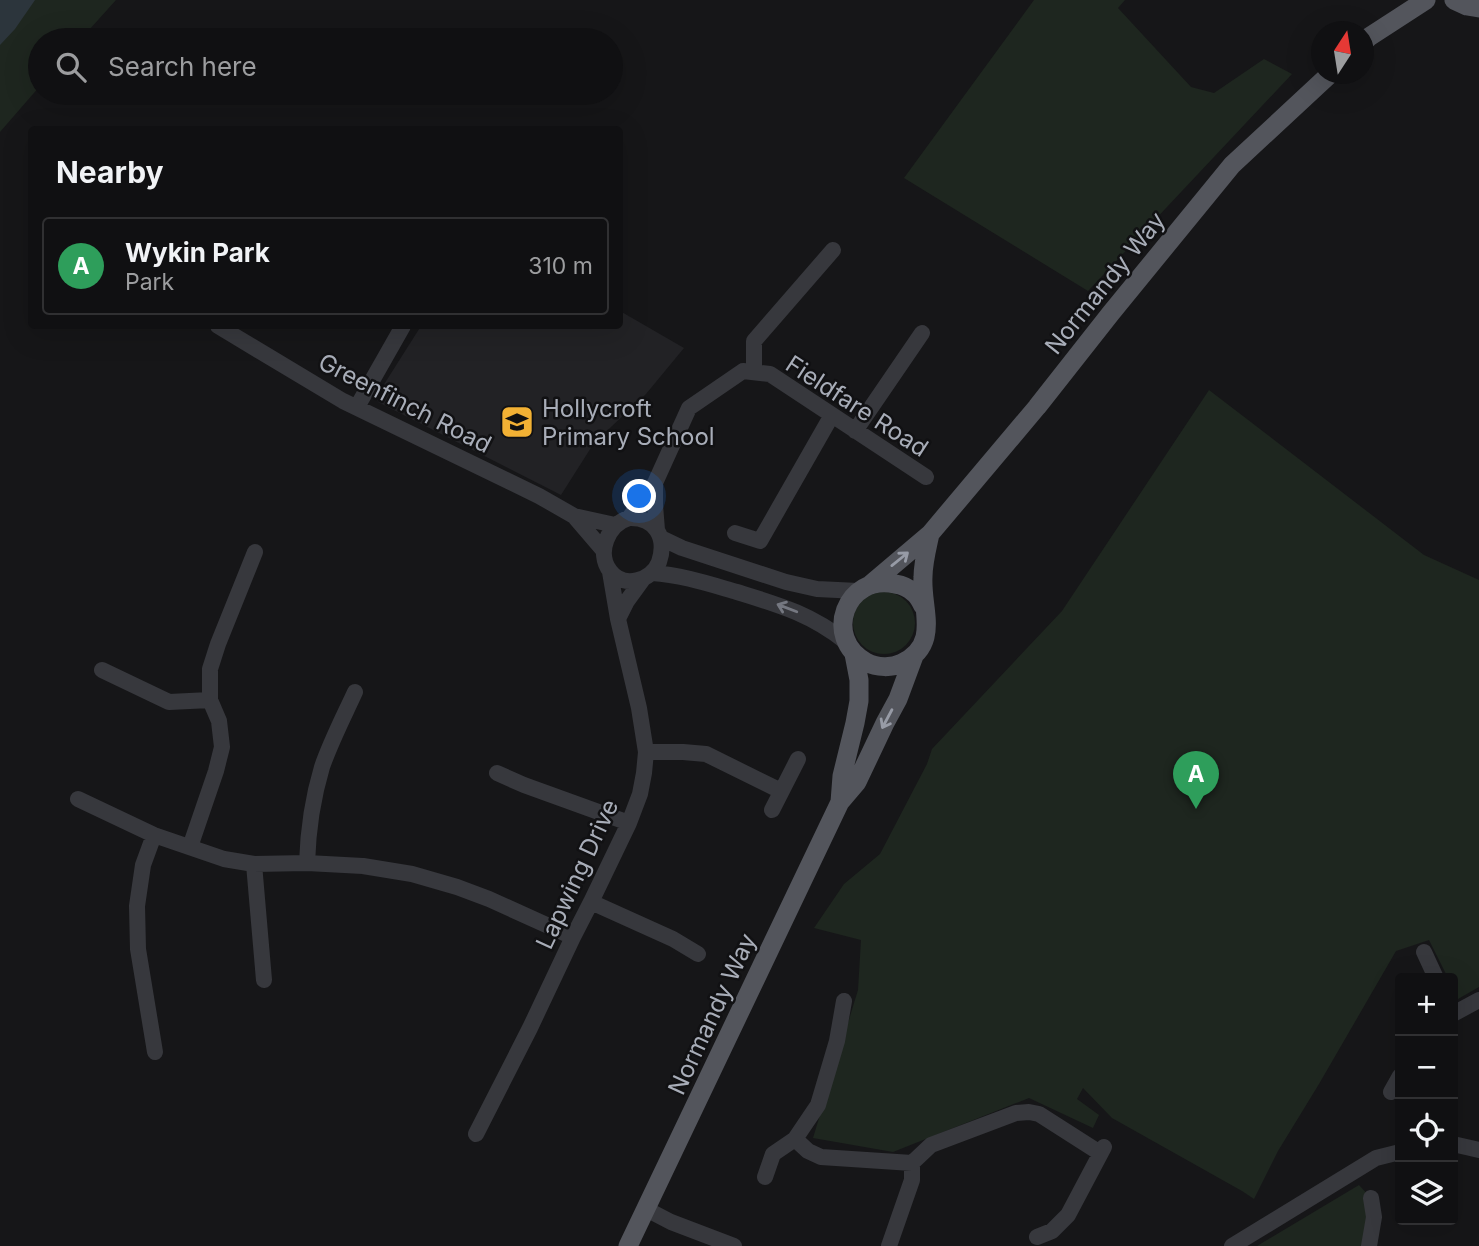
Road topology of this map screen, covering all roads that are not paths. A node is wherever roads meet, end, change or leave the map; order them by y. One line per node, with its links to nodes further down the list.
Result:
1 (1426, 0): 4 (main road)
2 (1454, 0): 3 (main road)
3 (1479, 8)
4 (1374, 34)
5 (1319, 84): 20 (main road, Normandy Way)
6 (833, 250): 10 (street)
7 (223, 329): 11 (street, Greenfinch Road)
8 (401, 329): 11 (street)
9 (922, 333): 13 (street)
10 (754, 372): 12 (street, Fieldfare Road); 15 (street, Fieldfare Road)
11 (357, 407): 16 (street, Greenfinch Road)
12 (832, 415): 13 (street, Fieldfare Road); 18 (street)
13 (855, 430): 14 (street, Fieldfare Road)
14 (926, 477)
15 (655, 483): 17 (street, Fieldfare Road); 19 (street, Fieldfare Road)
16 (574, 516): 17 (street, Greenfinch Road); 21 (street, Greenfinch Road)
17 (622, 522): 19 (street); 21 (street)
18 (735, 533)
19 (659, 534): 24 (street); 25 (street)
20 (930, 534): 25 (main road, Normandy Way, one-way to 20); 26 (main road)
21 (604, 551): 23 (street)
22 (256, 552): 32 (street)
23 (610, 572): 24 (street); 27 (street, Lapwing Drive)
24 (648, 576): 27 (street); 28 (street, one-way to 24)
25 (865, 587): 26 (main road); 28 (main road)
26 (923, 606): 29 (main road)
27 (618, 618): 33 (street, Lapwing Drive)
28 (850, 648): 29 (main road); 38 (main road, Normandy Way)
29 (914, 656): 38 (main road, Normandy Way, one-way to 38)
30 (102, 670): 32 (street)
31 (355, 692): 43 (street)
32 (210, 700): 42 (street)
33 (646, 752): 36 (street); 40 (street, Lapwing Drive)
34 (798, 759): 36 (street)
35 (496, 774): 40 (street)
36 (781, 791): 39 (street)
37 (78, 799): 41 (street)
38 (840, 802): 65 (main road, Normandy Way)
39 (772, 810)
40 (629, 823): 45 (street, Lapwing Drive)
41 (154, 835): 42 (street); 54 (street)
42 (190, 847): 44 (street)
43 (307, 863): 44 (street); 46 (street)
44 (254, 864): 50 (street)
45 (591, 902): 46 (street, Lapwing Drive); 48 (street)
46 (573, 937): 57 (street, Lapwing Drive)
47 (1424, 952): 49 (street)
48 (698, 954)
49 (1434, 973)
50 (264, 980)
51 (1479, 1000): 53 (street)
52 (844, 1001): 58 (street)
53 (1458, 1010)
54 (155, 1052)
55 (1395, 1085): 56 (street)
56 (1391, 1092)
57 (476, 1134)
58 (795, 1139): 62 (street); 63 (street)
59 (1458, 1145): 60 (street)
60 (1479, 1150)
61 (1395, 1153): 70 (street)
62 (912, 1163): 66 (street); 69 (street)
63 (765, 1177)
64 (1371, 1198): 71 (street)
65 (646, 1209): 67 (main road, Normandy Way); 68 (street)
66 (1037, 1237)
67 (628, 1246)
68 (734, 1246)
69 (889, 1246)
70 (1232, 1246)
71 (1369, 1246)

